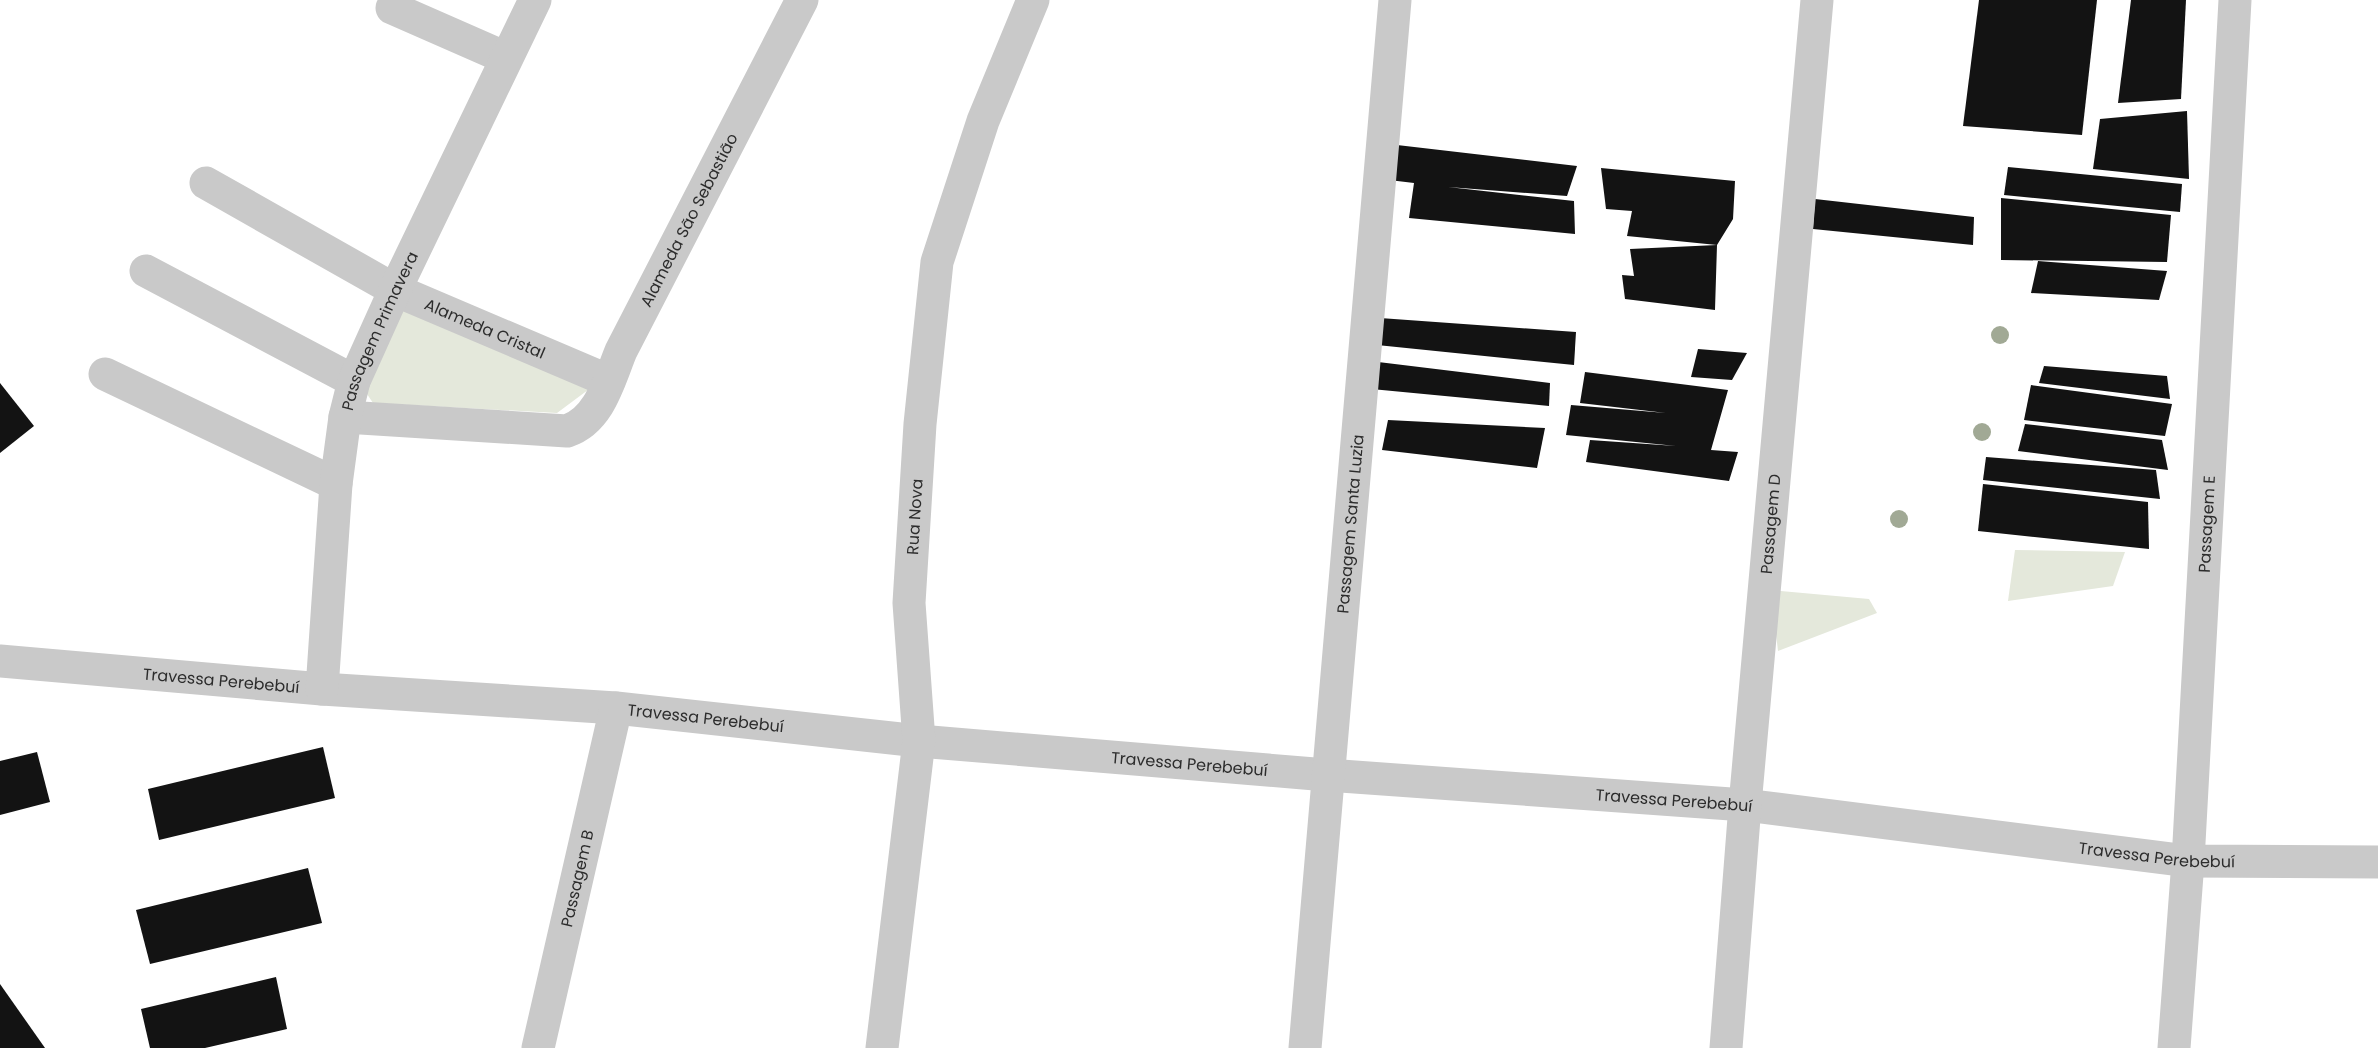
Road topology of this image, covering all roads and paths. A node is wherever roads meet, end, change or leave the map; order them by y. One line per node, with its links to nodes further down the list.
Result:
1 (535, 0): 8 (street, Passagem Primavera)
2 (802, 0): 14 (street, Alameda São Sebastião)
3 (1033, 0): 20 (street, Rua Nova)
4 (1395, 0): 21 (street, Passagem Santa Luzia)
5 (1817, 0): 22 (street, Passagem D)
6 (2235, 0): 23 (street, Passagem E)
7 (392, 8): 8 (street)
8 (506, 58): 11 (street, Passagem Primavera)
9 (206, 183): 11 (street, Alameda Cristal)
10 (146, 271): 13 (street)
11 (395, 290): 13 (street, Passagem Primavera); 14 (street, Alameda Cristal)
12 (105, 374): 16 (street)
13 (354, 381): 15 (street, Passagem Primavera)
14 (609, 381): 15 (street, Alameda São Sebastião)
15 (345, 417): 16 (street, Passagem Primavera)
16 (336, 484): 18 (street, Passagem Primavera)
17 (0, 661): 18 (street, Travessa Perebebuí)
18 (322, 689): 19 (street, Travessa Perebebuí)
19 (615, 708): 20 (street, Travessa Perebebuí); 25 (street, Passagem B)
20 (919, 741): 21 (street, Travessa Perebebuí); 26 (street, Rua Nova)
21 (1327, 776): 22 (street, Travessa Perebebuí); 27 (street, Passagem Santa Luzia)
22 (1745, 805): 23 (street, Travessa Perebebuí); 28 (street, Passagem D)
23 (2188, 861): 24 (street, Travessa Perebebuí); 29 (street, Passagem E)
24 (2378, 862)
25 (538, 1048)
26 (882, 1048)
27 (1305, 1048)
28 (1726, 1048)
29 (2174, 1048)

